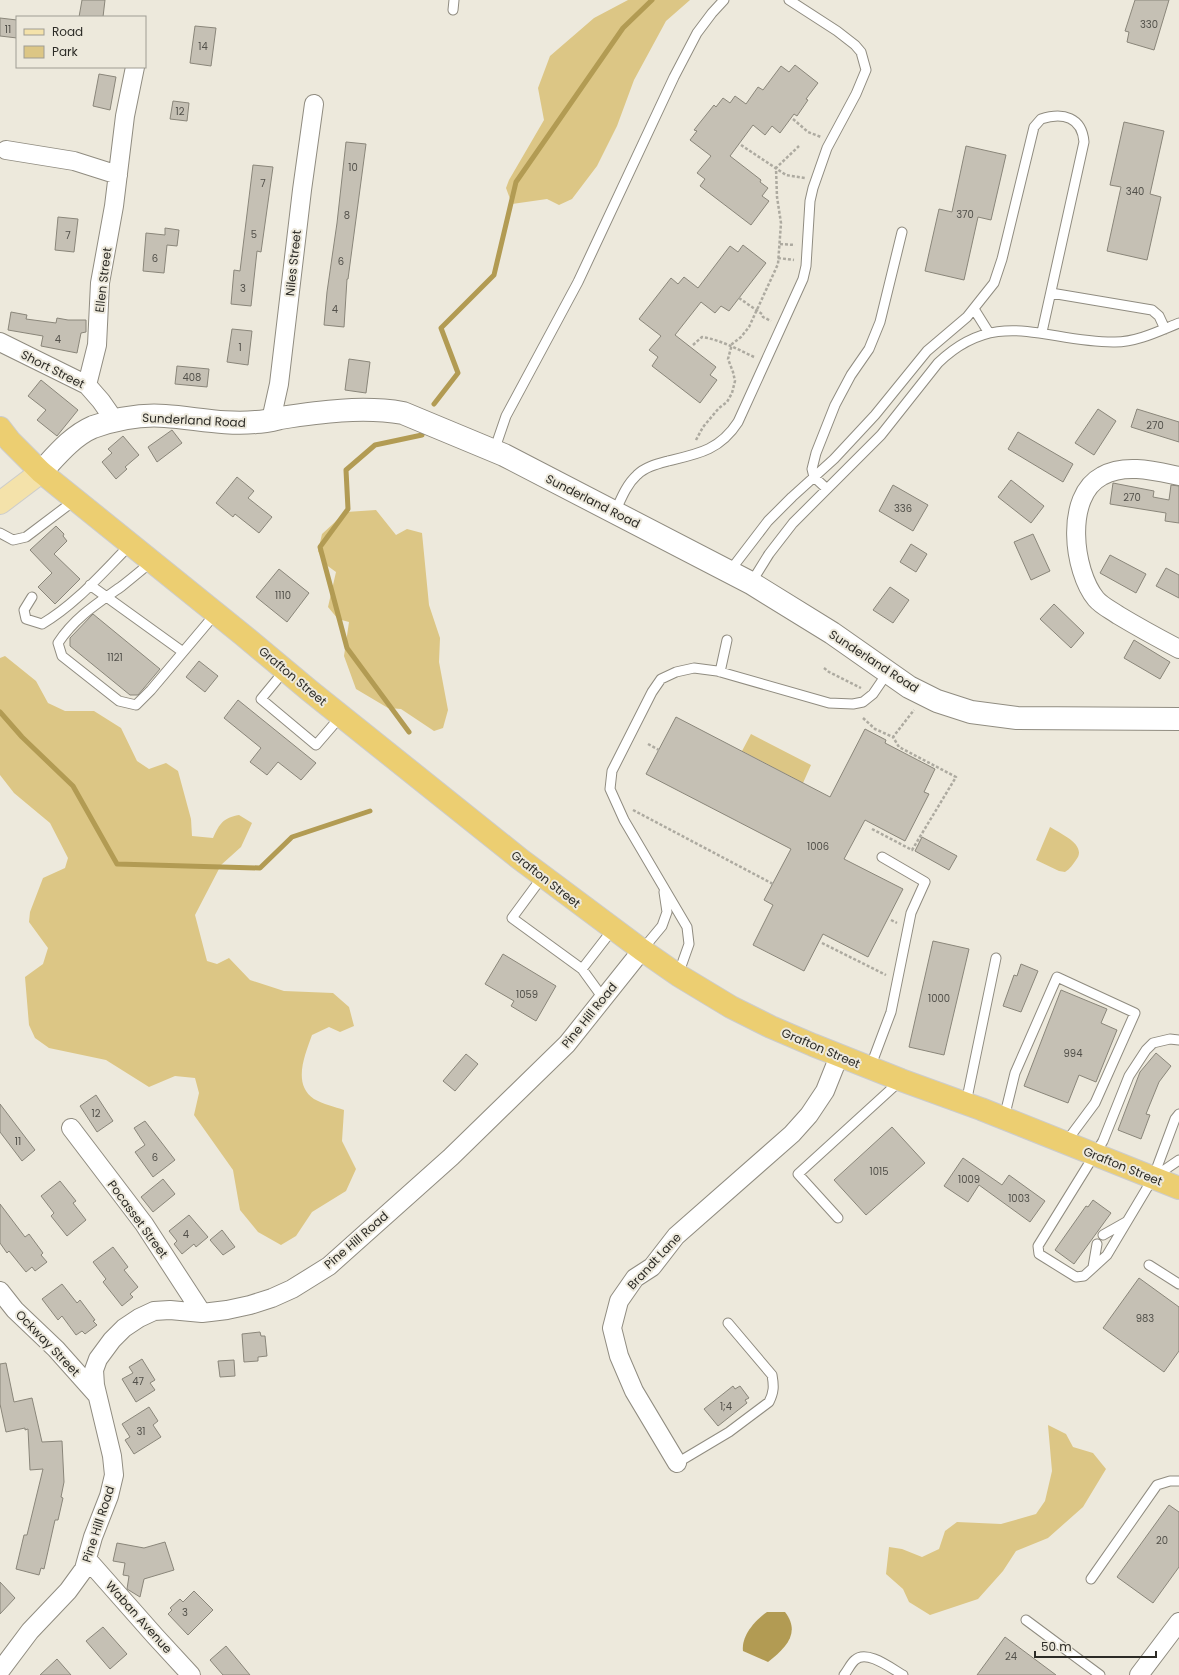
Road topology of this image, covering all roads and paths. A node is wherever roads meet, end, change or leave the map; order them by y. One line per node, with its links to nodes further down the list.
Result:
1 (454, 0): 4 (lane)
2 (724, 0): 38 (lane)
3 (789, 0): 14 (lane)
4 (453, 10)
5 (135, 68): 13 (street, Ellen Street)
6 (314, 104): 34 (street, Niles Street)
7 (793, 120): 8 (path)
8 (808, 132)
9 (741, 145): 12 (path)
10 (799, 146): 12 (path)
11 (6, 150): 13 (street)
12 (776, 168): 14 (path); 16 (path)
13 (118, 175): 33 (street, Ellen Street)
14 (815, 180): 45 (lane)
15 (902, 232): 41 (lane)
16 (780, 244): 17 (path); 18 (path)
17 (786, 244)
18 (778, 258): 19 (path); 23 (path)
19 (785, 259)
20 (1051, 293): 22 (lane); 26 (lane); 27 (lane)
21 (739, 298): 23 (path)
22 (974, 309): 28 (lane); 41 (lane)
23 (757, 310): 24 (path); 31 (path)
24 (763, 317)
25 (1179, 323): 26 (lane)
26 (1165, 329): 27 (lane)
27 (1042, 332): 28 (lane)
28 (988, 333): 42 (lane)
29 (0, 342): 33 (street, Short Street)
30 (692, 344): 31 (path)
31 (732, 347): 32 (path); 37 (path)
32 (742, 352)
33 (87, 385): 35 (street, Short Street)
34 (271, 420): 35 (street, Sunderland Road); 38 (street, Sunderland Road)
35 (115, 421): 39 (street, Sunderland Road)
36 (0, 428): 39 (highway, Grafton Street)
37 (691, 445)
38 (494, 451): 45 (street, Sunderland Road)
39 (40, 472): 43 (highway, Grafton Street); 44 (main road, Sunderland Road)
40 (1179, 476): 56 (street)
41 (814, 477): 42 (lane); 49 (lane)
42 (827, 489): 50 (lane)
43 (75, 500): 46 (lane); 47 (highway, Grafton Street)
44 (0, 503)
45 (615, 512): 49 (street, Sunderland Road)
46 (0, 533)
47 (130, 545): 48 (highway, Grafton Street); 51 (lane)
48 (151, 562): 53 (lane); 54 (highway, Grafton Street)
49 (729, 572): 50 (street, Sunderland Road)
50 (751, 583): 61 (street, Sunderland Road)
51 (90, 585): 52 (lane); 53 (lane)
52 (32, 596)
53 (106, 597): 57 (lane); 57 (lane)
54 (216, 613): 57 (lane); 59 (highway, Grafton Street)
55 (727, 640): 60 (lane)
56 (1179, 649)
57 (183, 652)
58 (824, 668): 62 (path)
59 (286, 670): 64 (highway, Grafton Street); 64 (lane)
60 (720, 672): 61 (lane); 75 (lane)
61 (888, 672): 66 (street, Sunderland Road)
62 (861, 689)
63 (915, 708): 67 (path)
64 (341, 716): 73 (highway, Grafton Street)
65 (863, 718): 67 (path)
66 (1179, 719)
67 (893, 737): 71 (path)
68 (648, 744): 69 (path)
69 (659, 750)
70 (633, 810): 74 (path)
71 (872, 829)
72 (882, 857): 82 (lane)
73 (543, 876): 76 (highway, Grafton Street); 80 (lane)
74 (773, 884)
75 (664, 890): 78 (lane); 81 (lane)
76 (613, 929): 78 (highway, Grafton Street); 80 (lane)
77 (822, 943): 82 (path)
78 (642, 950): 81 (highway, Grafton Street); 83 (street, Pine Hill Road)
79 (996, 958): 88 (lane)
80 (582, 969): 83 (lane)
81 (678, 975): 85 (highway, Grafton Street)
82 (897, 981): 86 (lane)
83 (603, 998): 105 (street, Pine Hill Road)
84 (1179, 1040): 93 (lane)
85 (839, 1056): 86 (highway, Grafton Street); 108 (street, Brandt Lane)
86 (870, 1068): 87 (highway, Grafton Street)
87 (901, 1080): 88 (highway, Grafton Street); 97 (lane)
88 (966, 1103): 90 (highway, Grafton Street)
89 (1179, 1114): 95 (lane)
90 (1004, 1118): 92 (highway, Grafton Street); 92 (lane)
91 (71, 1128): 105 (street, Pocasset Street)
92 (1066, 1143): 93 (highway, Grafton Street)
93 (1094, 1154): 95 (highway, Grafton Street); 102 (lane)
94 (1179, 1160): 95 (lane)
95 (1153, 1178): 96 (highway, Grafton Street); 98 (lane)
96 (1179, 1188)
97 (838, 1218)
98 (1127, 1221): 99 (lane); 102 (lane)
99 (1103, 1235)
100 (1097, 1244): 102 (lane)
101 (1149, 1265): 103 (lane)
102 (1093, 1267)
103 (1179, 1284)
104 (0, 1291): 107 (street, Ockway Street)
105 (202, 1313): 107 (street, Pine Hill Road)
106 (728, 1322): 108 (lane)
107 (97, 1395): 110 (street, Pine Hill Road)
108 (677, 1463)
109 (1179, 1481): 111 (lane)
110 (87, 1559): 114 (street, Pine Hill Road); 115 (street, Waban Avenue)
111 (1091, 1579)
112 (1026, 1620): 118 (lane)
113 (1179, 1622): 119 (street)
114 (0, 1671)
115 (191, 1675)
116 (844, 1675): 117 (lane)
117 (903, 1675)
118 (1100, 1675)
119 (1139, 1675)

